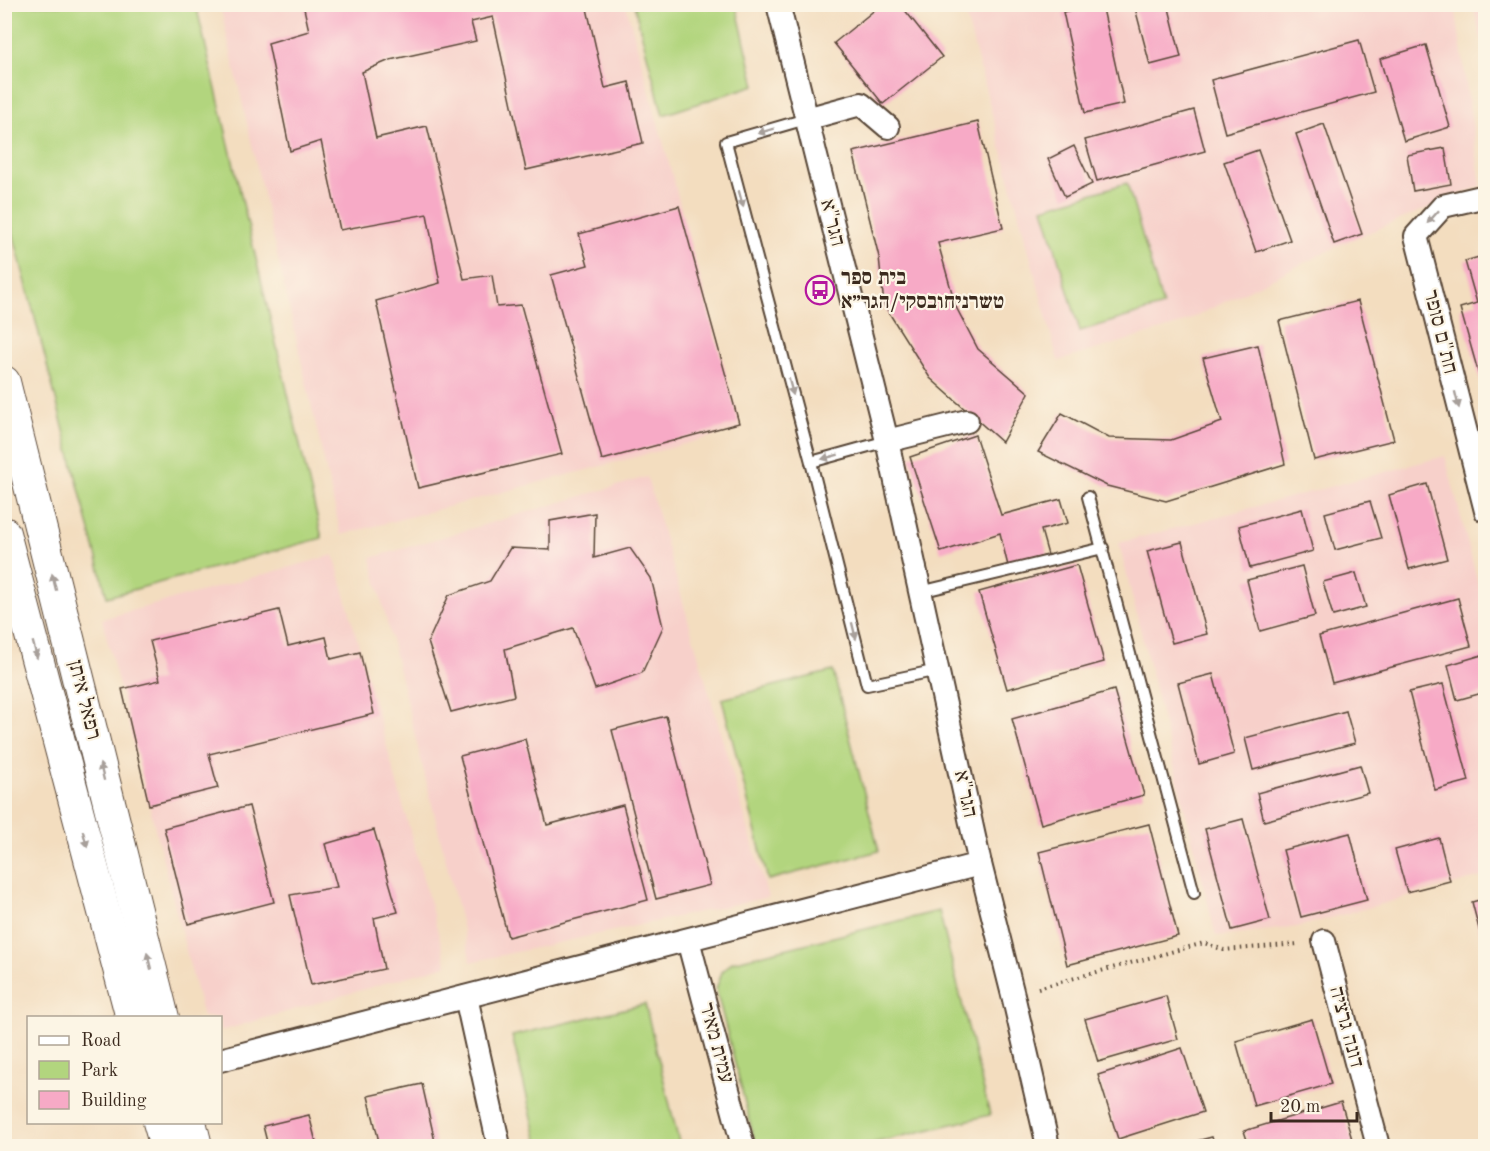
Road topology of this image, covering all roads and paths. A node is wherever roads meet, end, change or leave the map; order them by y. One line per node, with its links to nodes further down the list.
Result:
1 (777, 4): 2 (street, הגר"א)
2 (806, 119): 3 (street); 7 (street, הגר"א); 8 (lane, one-way to 8)
3 (888, 127)
4 (1485, 196): 10 (street, חת"ם סופר, one-way to 10)
5 (4, 382): 22 (main road, רפאל איתן, one-way to 5)
6 (967, 421): 7 (street)
7 (887, 441): 8 (lane, one-way to 8); 13 (street, הגר"א)
8 (811, 462): 14 (lane, one-way to 14)
9 (1088, 497): 12 (lane)
10 (1485, 511)
11 (4, 532): 21 (main road, רפאל איתן, one-way to 21)
12 (1102, 548): 13 (lane); 16 (lane)
13 (920, 592): 14 (street, הגר"א)
14 (938, 670): 15 (street, הגר"א)
15 (980, 864): 17 (street); 19 (street, הגר"א)
16 (1194, 894)
17 (688, 940): 20 (street); 29 (street, עמית מאיר)
18 (1324, 941): 19 (path); 31 (street, דונה גרציה)
19 (1013, 995): 30 (street, הגר"א)
20 (466, 997): 23 (street); 28 (street)
21 (132, 1016)
22 (163, 1016)
23 (222, 1059)
24 (160, 1124): 26 (main road)
25 (190, 1124): 27 (main road)
26 (166, 1146)
27 (196, 1146)
28 (499, 1146)
29 (743, 1146)
30 (1048, 1146)
31 (1378, 1146)

